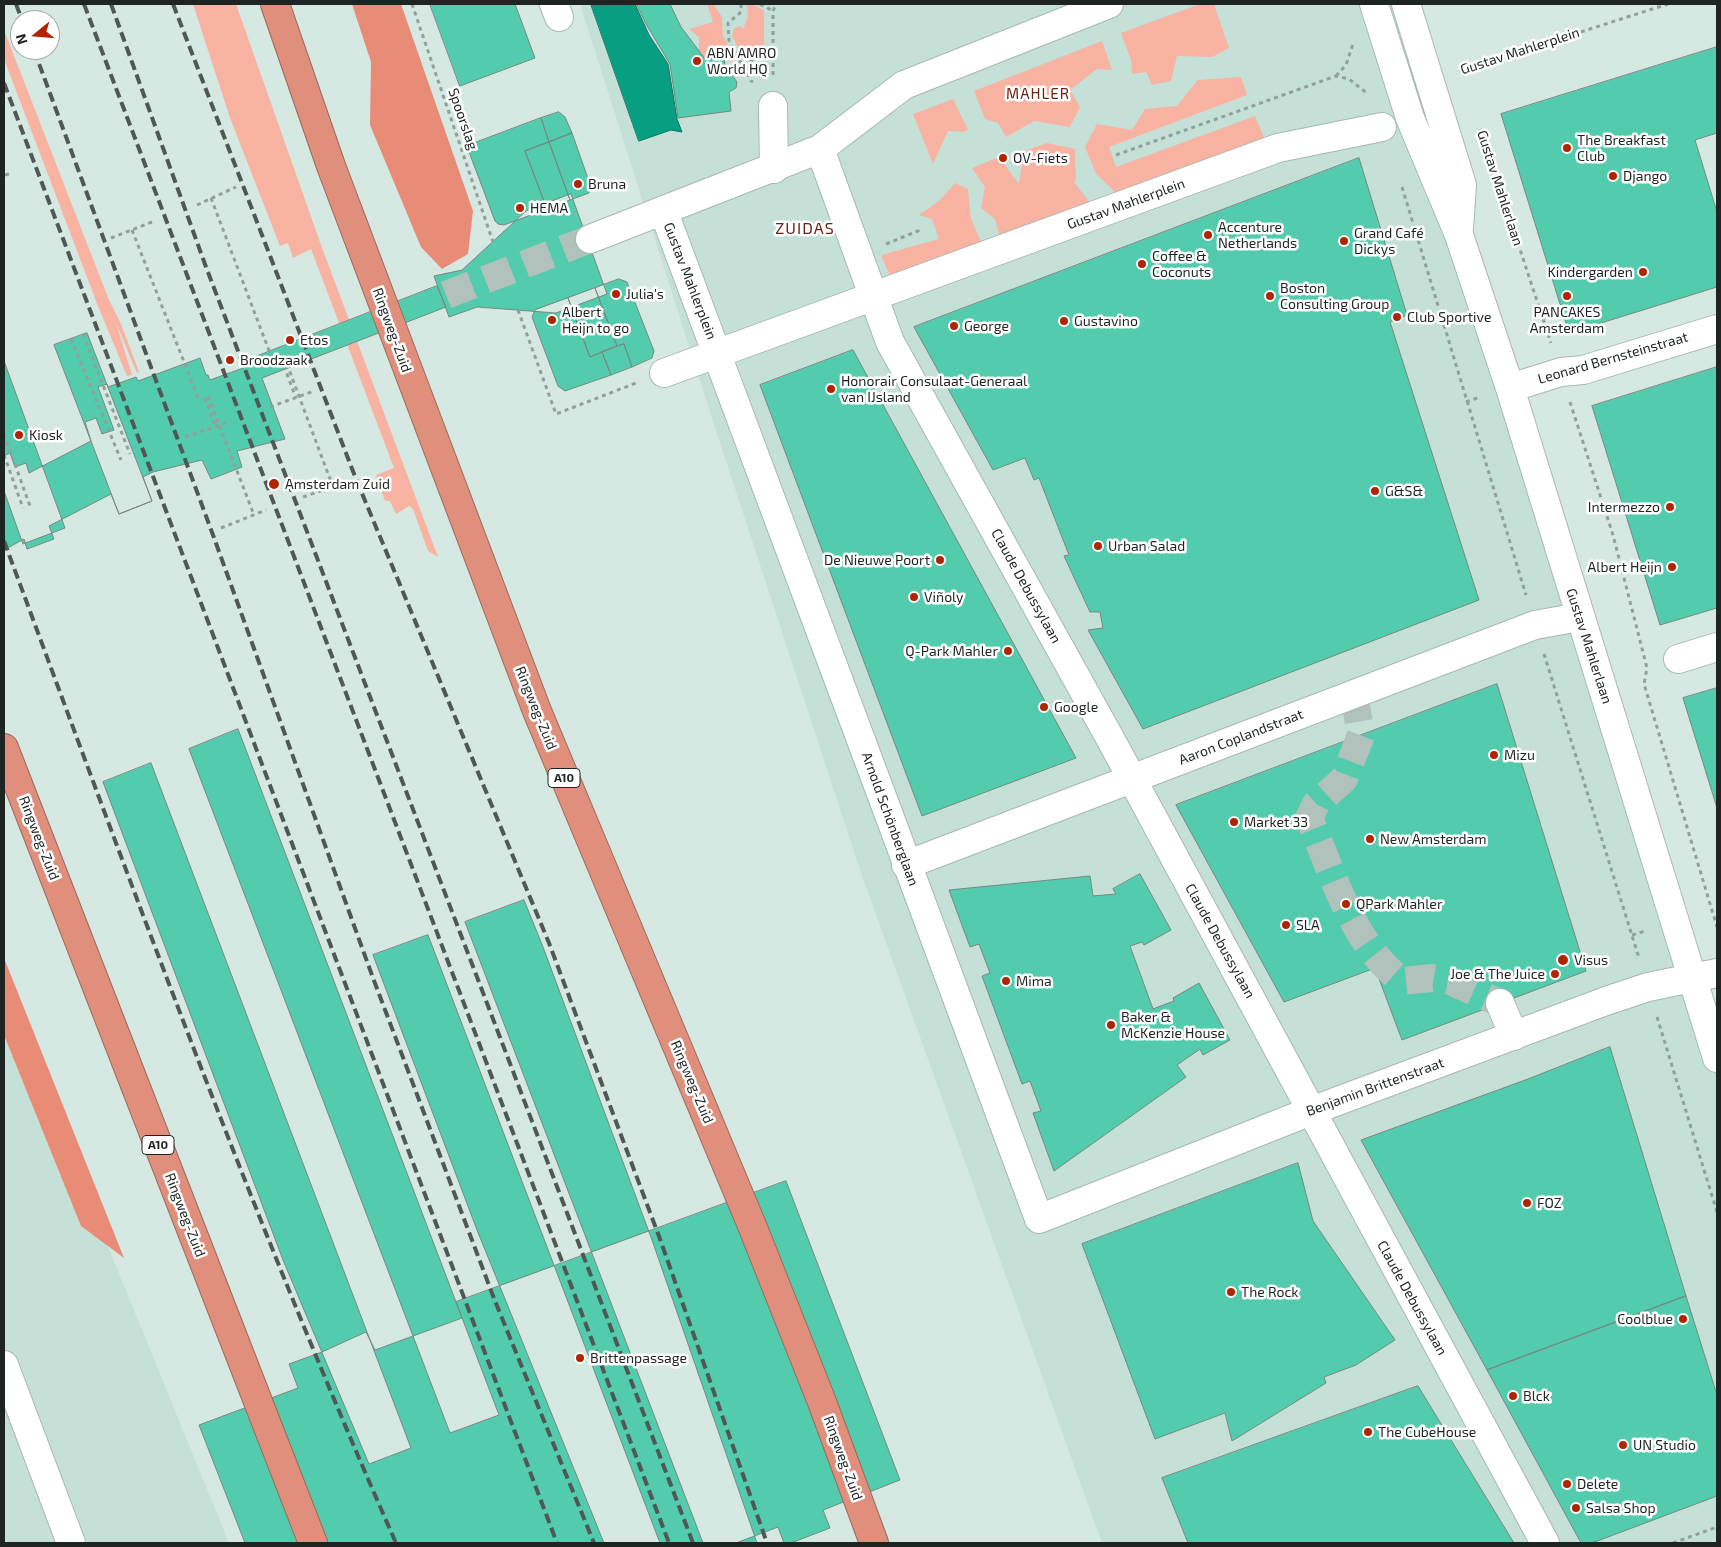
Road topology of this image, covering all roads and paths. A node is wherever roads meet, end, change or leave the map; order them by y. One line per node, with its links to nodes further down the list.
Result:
1 (275, 4): 85 (highway, Ringweg-Zuid / A10)
2 (412, 4): 36 (path, Spoorslag)
3 (741, 4): 14 (path)
4 (760, 4): 10 (path)
5 (776, 4): 10 (path)
6 (1109, 4): 23 (street, Gustav Mahlerplein)
7 (1374, 4): 19 (street, Gustav Mahlerlaan)
8 (1406, 4): 17 (street, Gustav Mahlerlaan)
9 (1668, 4): 15 (path, Gustav Mahlerplein)
10 (773, 11): 12 (path)
11 (1354, 38): 16 (path)
12 (773, 56): 14 (path); 20 (path)
13 (1458, 61): 15 (path)
14 (743, 67): 20 (path)
15 (1461, 71): 17 (path, Gustav Mahlerplein); 18 (path)
16 (1336, 76): 19 (path); 24 (path)
17 (1429, 80): 33 (street, Gustav Mahlerlaan)
18 (1464, 80)
19 (1401, 90): 33 (street, Gustav Mahlerlaan)
20 (773, 95): 25 (street)
21 (1382, 127): 38 (street, Gustav Mahlerplein)
22 (1480, 127): 45 (path, Gustav Mahlerlaan)
23 (820, 149): 25 (street, Gustav Mahlerplein); 38 (street)
24 (1116, 156)
25 (774, 169): 29 (street, Gustav Mahlerplein)
26 (236, 187): 27 (path)
27 (211, 198): 28 (path); 44 (path)
28 (197, 204)
29 (663, 210): 35 (street, Gustav Mahlerplein); 43 (street, Gustav Mahlerplein)
30 (152, 222): 32 (path)
31 (923, 229): 37 (path)
32 (132, 230): 34 (path); 50 (path)
33 (1459, 235): 47 (street, Gustav Mahlerlaan)
34 (111, 238)
35 (590, 239)
36 (493, 242)
37 (887, 244)
38 (874, 296): 43 (street, Gustav Mahlerplein); 72 (street, Claude Debussylaan)
39 (518, 310): 46 (path)
40 (1717, 329): 45 (street, Leonard Bernsteinstraat)
41 (83, 334): 57 (path)
42 (71, 339): 59 (path)
43 (717, 352): 46 (street, Gustav Mahlerplein); 52 (street, Gustav Mahlerplein)
44 (276, 369)
45 (1561, 372): 47 (street, Leonard Bernsteinstraat); 74 (path, Gustav Mahlerlaan)
46 (664, 373)
47 (1510, 388): 68 (street, Gustav Mahlerlaan)
48 (314, 392): 49 (path)
49 (296, 398): 51 (path); 61 (path)
50 (199, 400)
51 (270, 407)
52 (743, 419): 73 (street, Arnold Schönberglaan)
53 (231, 421): 54 (path)
54 (215, 426): 56 (path); 66 (path)
55 (4, 434): 63 (path)
56 (185, 437)
57 (130, 454)
58 (4, 455): 64 (path)
59 (121, 460)
60 (350, 481): 61 (path)
61 (333, 487): 62 (path)
62 (303, 498)
63 (30, 506)
64 (24, 508)
65 (266, 510): 66 (path)
66 (254, 515): 67 (path)
67 (221, 528)
68 (1579, 617): 72 (street, Aaron Coplandstraat); 75 (street, Gustav Mahlerlaan)
69 (1717, 647): 70 (street)
70 (1678, 659)
71 (4, 748): 84 (highway, Ringweg-Zuid / A10)
72 (1131, 778): 73 (street, Aaron Coplandstraat); 79 (street, Claude Debussylaan)
73 (906, 865): 80 (street, Arnold Schönberglaan)
74 (1717, 927)
75 (1705, 976): 77 (street, Benjamin Brittenstraat); 78 (street, Gustav Mahlerlaan)
76 (1500, 1003): 77 (street)
77 (1514, 1036): 79 (street, Benjamin Brittenstraat)
78 (1717, 1058)
79 (1311, 1111): 80 (street, Benjamin Brittenstraat); 86 (street, Claude Debussylaan)
80 (1039, 1218)
81 (4, 1365): 83 (street)
82 (1717, 1527): 87 (path)
83 (71, 1543)
84 (313, 1543)
85 (874, 1543)
86 (1545, 1543)
87 (1674, 1543)

